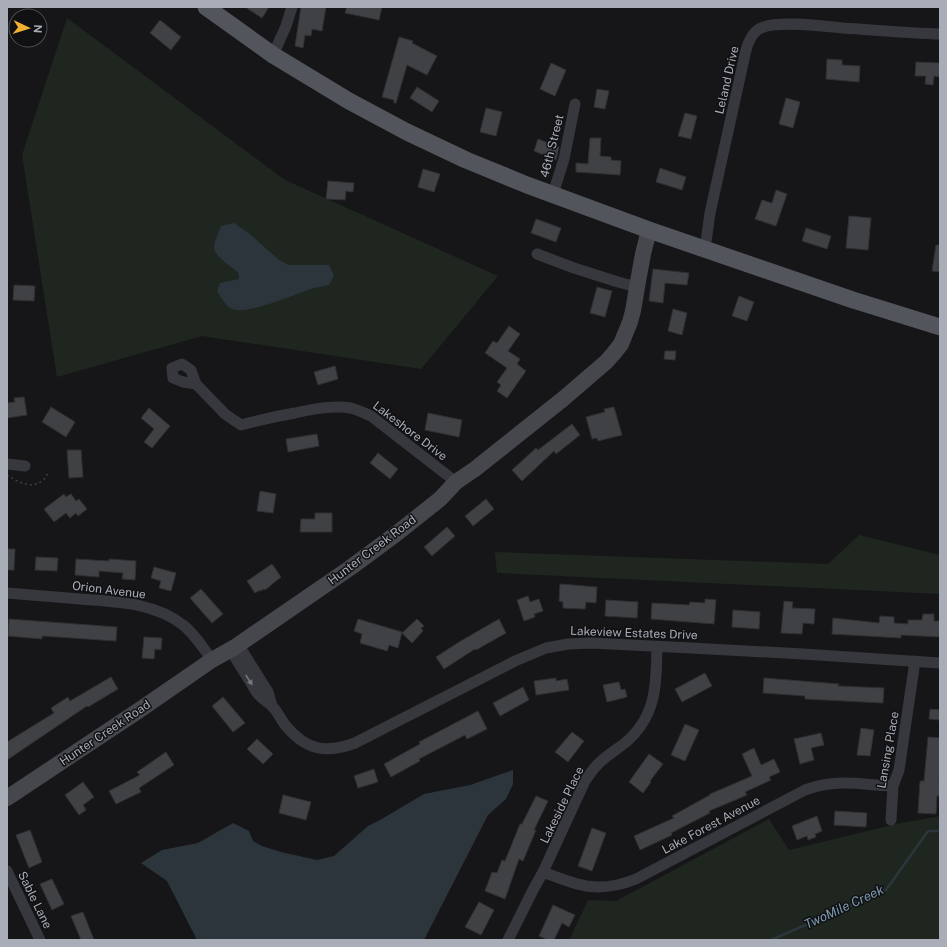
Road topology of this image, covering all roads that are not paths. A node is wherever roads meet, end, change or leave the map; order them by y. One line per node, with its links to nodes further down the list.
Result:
1 (206, 7): 4 (main road)
2 (292, 7): 4 (street)
3 (940, 34): 8 (street, Leland Drive)
4 (273, 56): 6 (main road)
5 (575, 104): 6 (street, 46th Street)
6 (553, 194): 7 (main road)
7 (649, 230): 8 (main road); 10 (main road, Hunter Creek Road)
8 (705, 249): 11 (main road)
9 (537, 254): 10 (street)
10 (637, 287): 15 (main road, Hunter Creek Road)
11 (940, 327)
12 (196, 384): 15 (street, Lakeshore Drive)
13 (7, 464): 14 (street)
14 (25, 466)
15 (456, 482): 17 (main road, Hunter Creek Road)
16 (7, 593): 19 (street, Orion Avenue)
17 (234, 647): 18 (street, Lakeview Estates Drive); 19 (main road, Hunter Creek Road)
18 (657, 647): 20 (street, Lakeview Estates Drive); 26 (street, Lakeside Place)
19 (212, 660): 23 (main road, Hunter Creek Road)
20 (915, 661): 21 (street, Lakeview Estates Drive); 22 (street, Lansing Place)
21 (940, 663)
22 (893, 786): 24 (street, Lansing Place); 26 (street, Lake Forest Avenue)
23 (7, 798)
24 (891, 820)
25 (7, 871): 27 (street, Sable Lane)
26 (543, 872): 28 (street, Lakeside Place)
27 (40, 940)
28 (508, 940)

